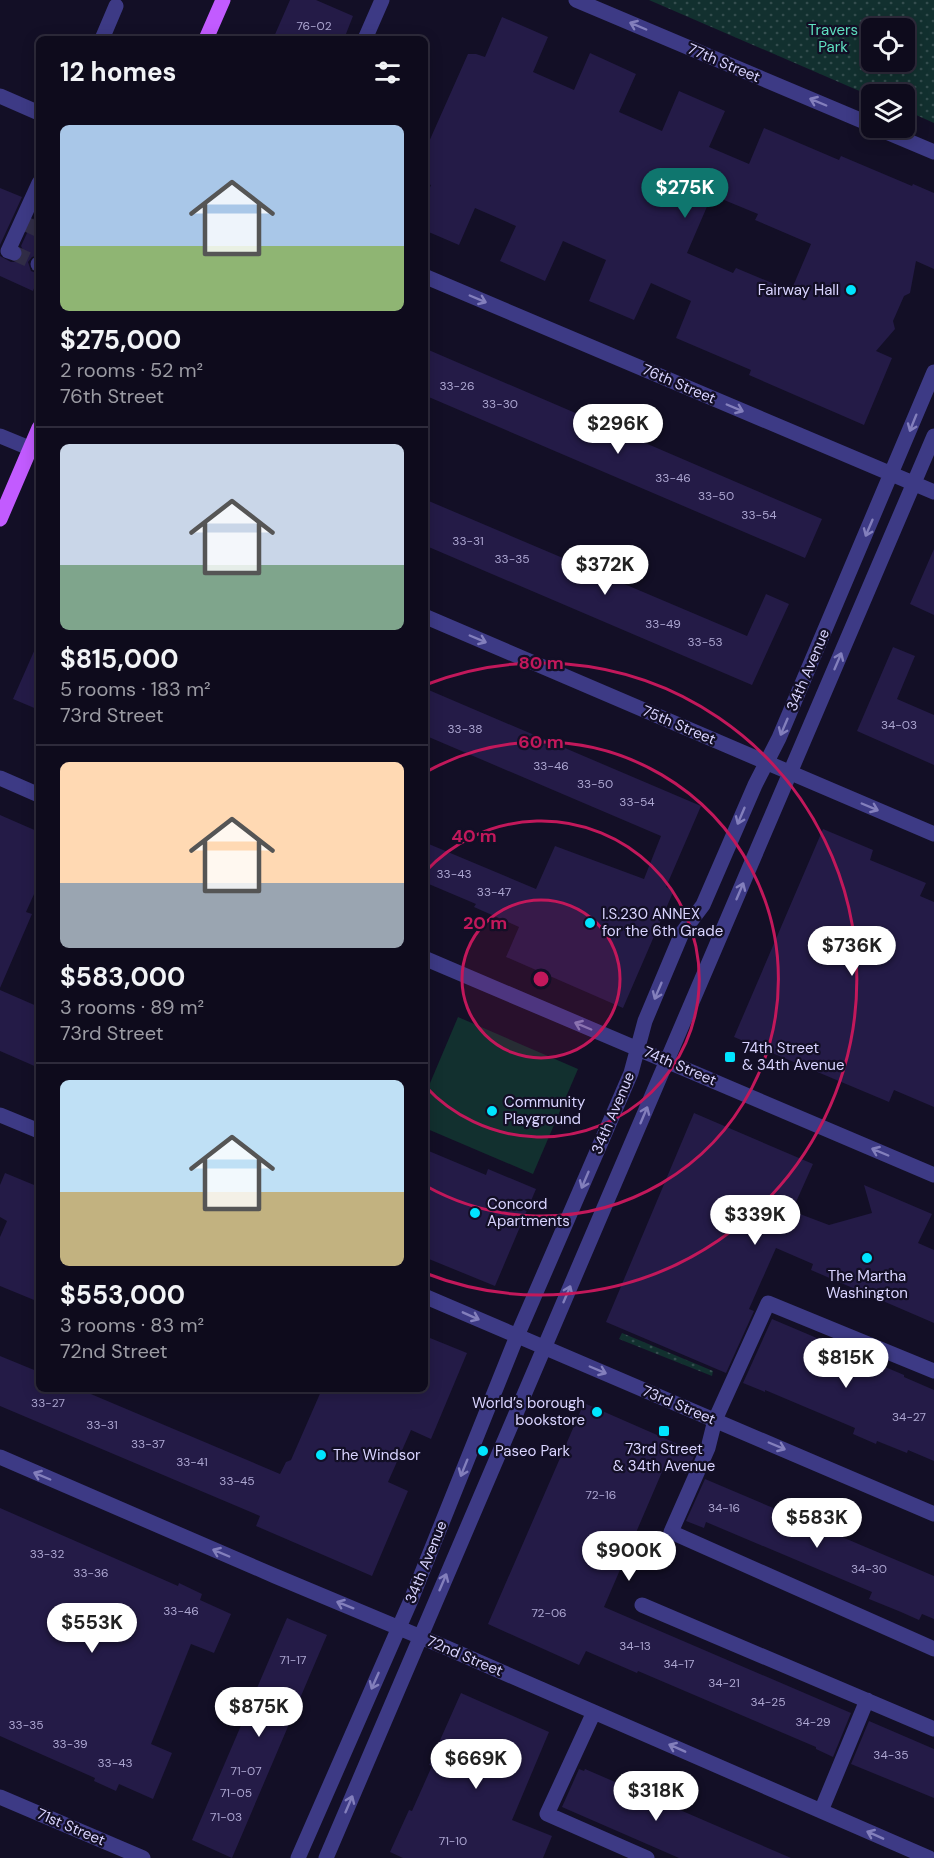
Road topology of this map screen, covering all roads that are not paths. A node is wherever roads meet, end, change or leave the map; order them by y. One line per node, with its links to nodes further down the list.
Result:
1 (223, 0): 6 (main road)
2 (382, 0): 7 (street)
3 (576, 0): 10 (street, 77th Street, one-way to 3)
4 (116, 6): 5 (street)
5 (103, 36)
6 (207, 36)
7 (366, 36)
8 (0, 96): 9 (street)
9 (36, 112)
10 (861, 120)
11 (901, 138): 12 (street)
12 (934, 152)
13 (36, 194): 14 (street)
14 (14, 253)
15 (428, 278): 20 (street, 76th Street, one-way to 20)
16 (934, 372): 20 (street, 34th Avenue, one-way to 20)
17 (0, 436): 19 (street)
18 (934, 436): 21 (street, 34th Avenue)
19 (35, 450): 23 (main road)
20 (892, 474): 21 (street, 76th Street); 25 (street, 34th Avenue, one-way to 25)
21 (914, 484): 22 (street, 76th Street); 26 (street, 34th Avenue, one-way to 21)
22 (934, 492)
23 (0, 519)
24 (428, 618): 25 (street, 75th Street, one-way to 25)
25 (765, 762): 26 (street, 75th Street); 31 (street, 34th Avenue, one-way to 31)
26 (790, 772): 29 (street, 75th Street, one-way to 29); 32 (street, 34th Avenue, one-way to 26)
27 (0, 778): 28 (street)
28 (36, 794)
29 (934, 834)
30 (428, 960): 31 (street, 74th Street, one-way to 30)
31 (637, 1048): 32 (street, 74th Street); 37 (street, 34th Avenue, one-way to 37)
32 (668, 1061): 35 (street, 74th Street, one-way to 32); 38 (street, 34th Avenue, one-way to 32)
33 (0, 1115): 34 (street)
34 (36, 1130)
35 (934, 1175)
36 (428, 1298): 37 (street, 73rd Street, one-way to 37)
37 (517, 1336): 38 (street, 73rd Street); 44 (street, 34th Avenue, one-way to 44)
38 (544, 1347): 40 (street, 73rd Street, one-way to 40); 45 (street, 34th Avenue, one-way to 38)
39 (934, 1371): 40 (street)
40 (715, 1420): 42 (street, 73rd Street, one-way to 42); 46 (street)
41 (0, 1457): 44 (street, 72nd Street, one-way to 41)
42 (934, 1514)
43 (642, 1605): 47 (street)
44 (399, 1628): 45 (street, 72nd Street); 53 (street, 34th Avenue, one-way to 53)
45 (420, 1636): 48 (street, 72nd Street); 54 (street, 34th Avenue, one-way to 45)
46 (934, 1649)
47 (867, 1700): 49 (street); 51 (street)
48 (594, 1712): 51 (street, 72nd Street, one-way to 48); 55 (street)
49 (934, 1729)
50 (0, 1797): 52 (street, 71st Street)
51 (821, 1811): 56 (street, 72nd Street, one-way to 51)
52 (143, 1858)
53 (298, 1858)
54 (326, 1858)
55 (647, 1858)
56 (929, 1858)

